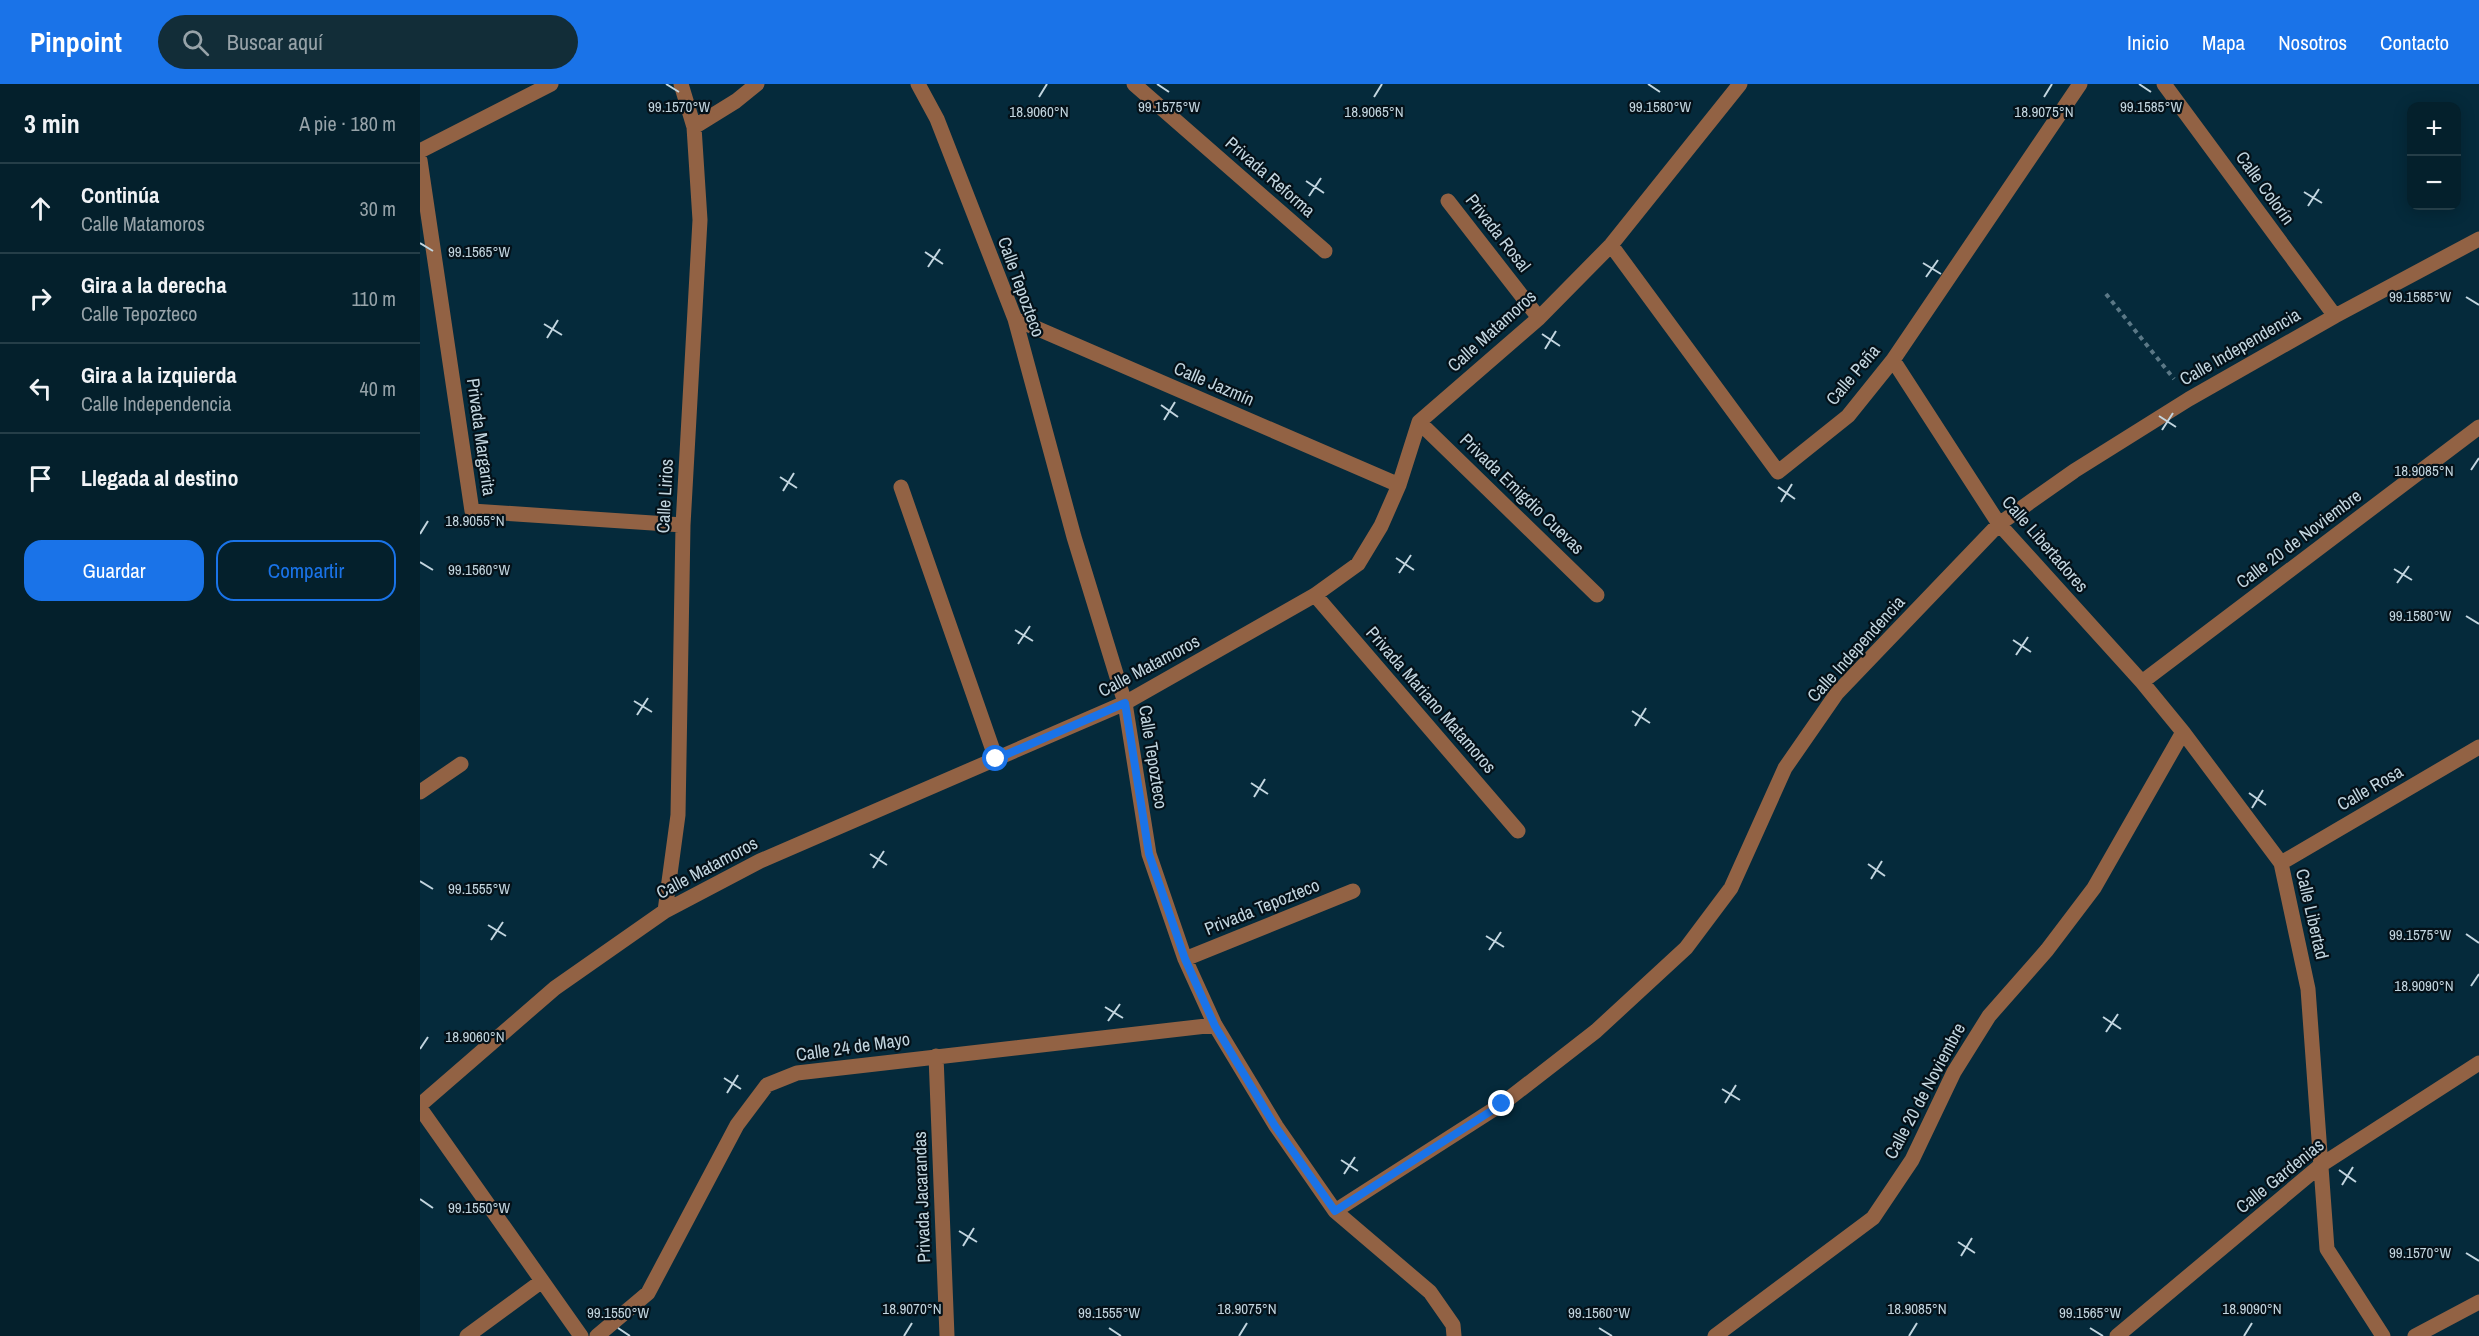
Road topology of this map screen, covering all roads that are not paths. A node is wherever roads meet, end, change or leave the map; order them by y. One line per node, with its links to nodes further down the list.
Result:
1 (551, 84): 10 (street)
2 (681, 84): 9 (street, Calle Lirios)
3 (757, 84): 9 (street)
4 (918, 84): 18 (street, Calle Tepozteco)
5 (1134, 84): 15 (street, Privada Reforma)
6 (1740, 84): 14 (street, Calle Matamoros)
7 (2080, 84): 19 (street, Calle Peña)
8 (2164, 84): 16 (street, Calle Colorín)
9 (694, 127): 25 (street, Calle Lirios)
10 (420, 151)
11 (420, 160): 25 (street, Privada Margarita)
12 (1448, 201): 17 (street, Privada Rosal)
13 (2479, 239): 16 (street, Calle Independencia)
14 (1611, 245): 17 (street, Calle Matamoros); 19 (street, Calle Peña)
15 (1325, 252)
16 (2335, 316): 24 (street, Calle Independencia)
17 (1539, 318): 20 (street, Calle Matamoros)
18 (1014, 319): 22 (street, Calle Jazmín); 29 (street, Calle Tepozteco)
19 (1893, 360): 24 (street, Calle Libertadores)
20 (1419, 422): 22 (street, Calle Matamoros); 26 (street, Privada Emigdio Cuevas)
21 (2479, 427): 28 (street, Calle 20 de Noviembre)
22 (1399, 485): 27 (street, Calle Matamoros)
23 (901, 487): 32 (street)
24 (1998, 524): 28 (street, Calle Libertadores); 45 (street, Calle Independencia)
25 (683, 525): 38 (street, Calle Lirios)
26 (1597, 595)
27 (1315, 596): 29 (street, Calle Matamoros); 35 (street, Privada Mariano Matamoros)
28 (2142, 682): 30 (street, Calle Libertad)
29 (1125, 703): 32 (street, Calle Matamoros); 39 (street, Calle Tepozteco)
30 (2183, 732): 36 (street, Calle Libertad); 53 (street, Calle 20 de Noviembre)
31 (2479, 747): 36 (street, Calle Rosa)
32 (996, 759): 38 (street, Calle Matamoros)
33 (460, 764): 34 (street)
34 (420, 792)
35 (1518, 831)
36 (2281, 864): 44 (street, Calle Libertad)
37 (1353, 891): 39 (street, Privada Tepozteco)
38 (665, 911): 43 (street, Calle Matamoros)
39 (1185, 959): 40 (street, Calle Tepozteco)
40 (1215, 1026): 41 (street, Calle 24 de Mayo); 45 (street, Calle Tepozteco)
41 (936, 1056): 50 (street, Calle 24 de Mayo); 51 (street, Privada Jacarandas)
42 (2479, 1063): 44 (street, Calle Gardenias)
43 (420, 1107): 46 (street)
44 (2321, 1165): 54 (street, Calle Gardenias); 55 (street, Calle Libertad)
45 (1335, 1211): 52 (street, Calle Tepozteco)
46 (542, 1281): 48 (street); 49 (street)
47 (2479, 1302): 56 (street)
48 (467, 1336)
49 (581, 1336)
50 (597, 1336)
51 (947, 1336)
52 (1454, 1336)
53 (1715, 1336)
54 (2117, 1336)
55 (2383, 1336)
56 (2415, 1336)

